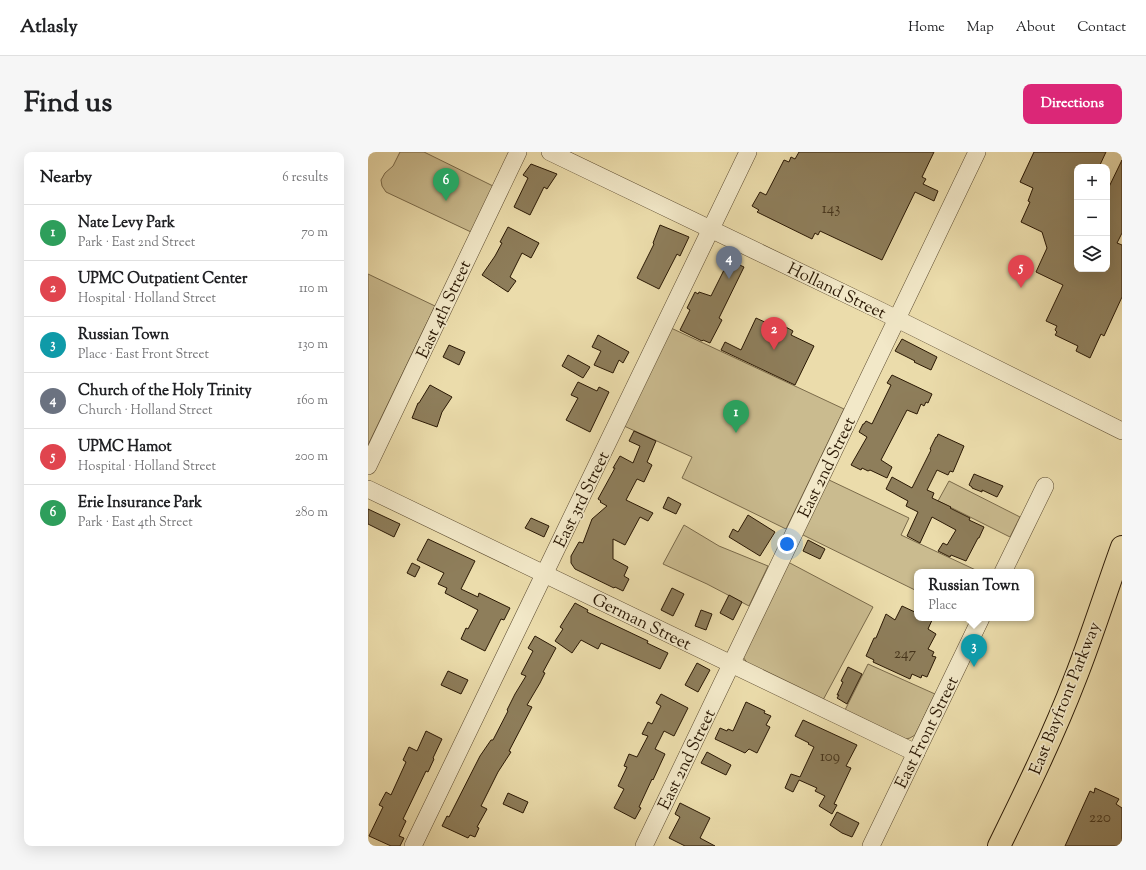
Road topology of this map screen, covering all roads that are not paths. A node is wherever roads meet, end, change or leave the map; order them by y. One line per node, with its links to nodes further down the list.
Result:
1 (518, 152): 8 (street, East 4th Street)
2 (550, 152): 5 (street, Holland Street)
3 (748, 152): 5 (street, East 3rd Street)
4 (977, 152): 6 (street, East 2nd Street)
5 (711, 229): 6 (street, Holland Street); 13 (street, East 3rd Street)
6 (898, 319): 7 (street, Holland Street); 15 (street, East 2nd Street)
7 (1122, 431)
8 (368, 466)
9 (1045, 486): 12 (street)
10 (368, 489): 13 (street, German Street)
11 (1122, 547): 20 (highway, East Bayfront Parkway)
12 (1004, 569)
13 (545, 574): 15 (street, German Street); 17 (street, East 3rd Street)
14 (980, 621): 16 (street, East Front Street)
15 (731, 664): 16 (street, German Street); 18 (street, East 2nd Street)
16 (916, 753): 19 (street, East Front Street)
17 (413, 846)
18 (644, 846)
19 (871, 846)
20 (999, 846)

